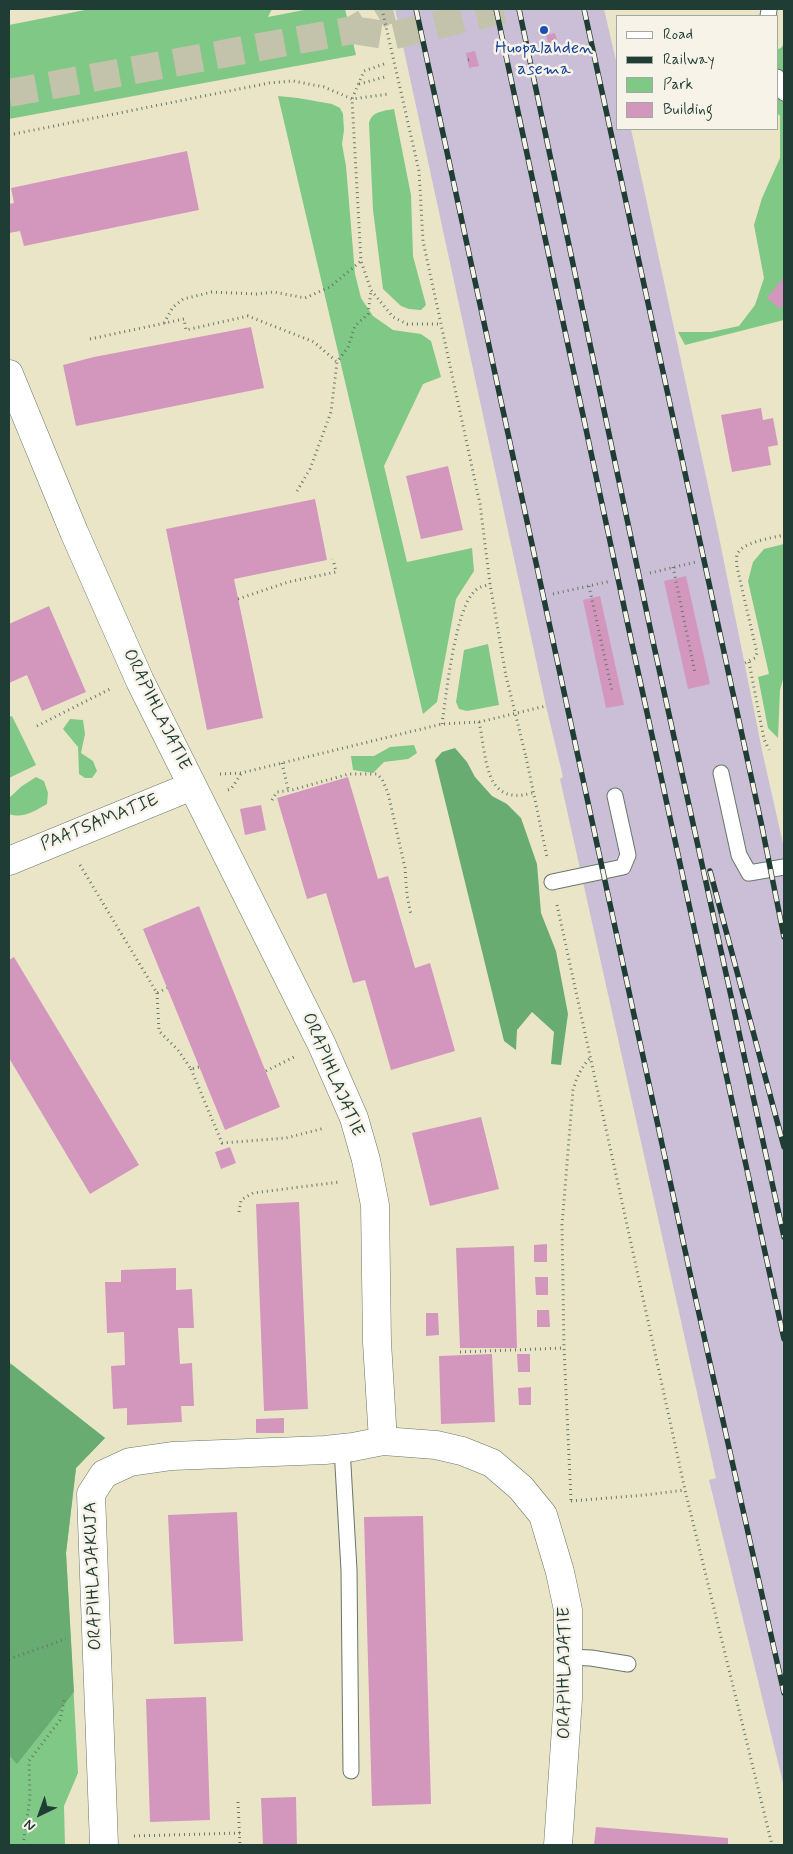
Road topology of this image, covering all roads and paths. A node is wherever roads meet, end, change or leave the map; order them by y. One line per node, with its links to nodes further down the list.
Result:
1 (382, 9): 15 (path)
2 (557, 40): 3 (path)
3 (552, 41)
4 (384, 64): 7 (path)
5 (385, 77): 7 (path)
6 (778, 79): 8 (lane)
7 (359, 84): 10 (path)
8 (784, 93)
9 (389, 94): 10 (path)
10 (352, 100): 11 (path); 12 (path)
11 (9, 135)
12 (361, 261): 13 (path); 14 (path)
13 (372, 290): 15 (path); 17 (path)
14 (164, 323): 16 (path); 17 (path)
15 (440, 324): 26 (path)
16 (90, 339)
17 (337, 362): 19 (path)
18 (9, 374): 40 (street, ORAPIHLAJATIE)
19 (298, 491)
20 (784, 535): 37 (path)
21 (333, 559): 29 (path)
22 (696, 562): 23 (path)
23 (673, 567): 24 (path); 30 (path)
24 (650, 573)
25 (611, 581): 27 (path)
26 (490, 584): 35 (path); 43 (path, bridge)
27 (589, 586): 28 (path); 32 (path)
28 (553, 594)
29 (238, 599)
30 (695, 674)
31 (111, 689): 36 (path)
32 (612, 691)
33 (546, 706): 34 (path)
34 (479, 722): 35 (path); 43 (path)
35 (442, 724): 38 (path)
36 (37, 726)
37 (769, 750)
38 (282, 763): 41 (path); 42 (path)
39 (721, 773): 48 (lane)
40 (192, 786): 47 (street, PAATSAMATIE); 56 (street, ORAPIHLAJATIE)
41 (288, 789): 45 (path); 50 (path)
42 (225, 792)
43 (532, 793): 49 (path)
44 (615, 796): 49 (lane)
45 (272, 800)
46 (77, 861): 52 (path)
47 (9, 862)
48 (784, 867)
49 (552, 882): 53 (path)
50 (411, 915)
51 (167, 988): 52 (path)
52 (157, 993): 55 (path)
53 (592, 1056): 59 (path); 63 (path)
54 (199, 1067): 55 (path)
55 (191, 1069): 56 (path)
56 (354, 1118): 61 (street, ORAPIHLAJATIE)
57 (344, 1182): 58 (path)
58 (239, 1212)
59 (564, 1348): 60 (path); 64 (path)
60 (460, 1352)
61 (384, 1441): 62 (street, ORAPIHLAJAKUJA); 65 (street, ORAPIHLAJATIE)
62 (342, 1448): 66 (street, ORAPIHLAJAKUJA); 71 (lane)
63 (685, 1490): 64 (path); 78 (path)
64 (571, 1501): 65 (path)
65 (543, 1515): 67 (street, ORAPIHLAJATIE)
66 (95, 1629): 68 (path); 74 (street, ORAPIHLAJAKUJA)
67 (568, 1657): 69 (lane); 77 (street, ORAPIHLAJATIE)
68 (9, 1658)
69 (628, 1664)
70 (67, 1691): 75 (path)
71 (351, 1771)
72 (238, 1802): 73 (path)
73 (240, 1833): 74 (path); 76 (path)
74 (104, 1843)
75 (23, 1845)
76 (240, 1845)
77 (558, 1845)
78 (772, 1845)

